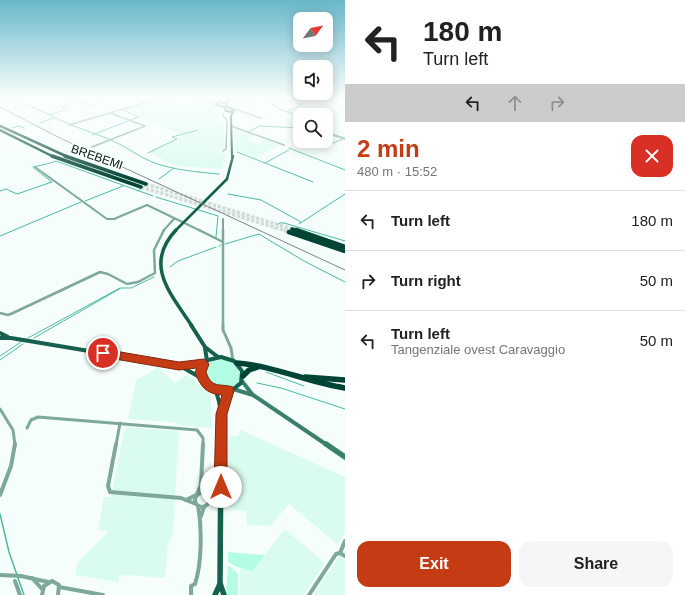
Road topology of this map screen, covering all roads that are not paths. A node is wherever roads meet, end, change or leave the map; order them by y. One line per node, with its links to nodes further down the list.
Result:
1 (142, 125): 9 (street)
2 (227, 125): 10 (street)
3 (0, 126): 12 (highway, BREBEMI)
4 (232, 127): 8 (street); 23 (main road)
5 (0, 130): 13 (highway, BREBEMI)
6 (333, 134): 7 (street)
7 (345, 138)
8 (284, 145)
9 (92, 146)
10 (223, 151)
11 (35, 167): 14 (street)
12 (146, 184)
13 (141, 186)
14 (174, 219): 16 (street); 19 (street)
15 (223, 219): 16 (street)
16 (223, 243): 24 (street)
17 (345, 247): 18 (highway)
18 (345, 251)
19 (0, 313)
20 (0, 333): 22 (main road)
21 (0, 338): 22 (main road)
22 (11, 338): 29 (main road)
23 (205, 347): 25 (main road); 27 (main road)
24 (231, 352): 26 (street); 28 (street)
25 (218, 358): 26 (main road); 27 (main road)
26 (224, 358): 28 (main road)
27 (206, 362): 29 (main road); 33 (main road)
28 (235, 362): 30 (highway); 32 (main road)
29 (179, 366): 33 (main road)
30 (264, 366): 31 (highway); 32 (highway)
31 (302, 377): 34 (highway); 35 (highway)
32 (243, 378): 37 (main road); 38 (main road)
33 (202, 379): 36 (main road)
34 (345, 380)
35 (345, 388)
36 (215, 390): 37 (main road); 40 (main road)
37 (231, 390): 38 (main road); 40 (main road)
38 (253, 395): 43 (main road)
39 (0, 409): 46 (street)
40 (221, 414): 59 (main road)
41 (120, 423): 42 (street); 44 (street); 48 (street)
42 (27, 428)
43 (345, 457)
44 (202, 484): 45 (street); 47 (street)
45 (204, 493): 47 (street); 50 (street)
46 (0, 495)
47 (196, 495): 48 (street); 49 (street)
48 (186, 500): 49 (street)
49 (197, 505): 50 (street); 51 (street)
50 (204, 506): 51 (street)
51 (201, 516): 66 (street)
52 (345, 541): 53 (street)
53 (340, 553): 54 (street); 69 (street)
54 (345, 556)
55 (0, 575): 56 (street)
56 (32, 578): 58 (street); 61 (street)
57 (15, 581): 62 (street)
58 (48, 582): 60 (street); 61 (street)
59 (220, 583): 67 (main road); 68 (main road)
60 (59, 587): 64 (street); 65 (street)
61 (42, 589): 63 (street)
62 (20, 595)
63 (42, 595)
64 (58, 595)
65 (103, 595)
66 (191, 595)
67 (215, 595)
68 (224, 595)
69 (309, 595)

